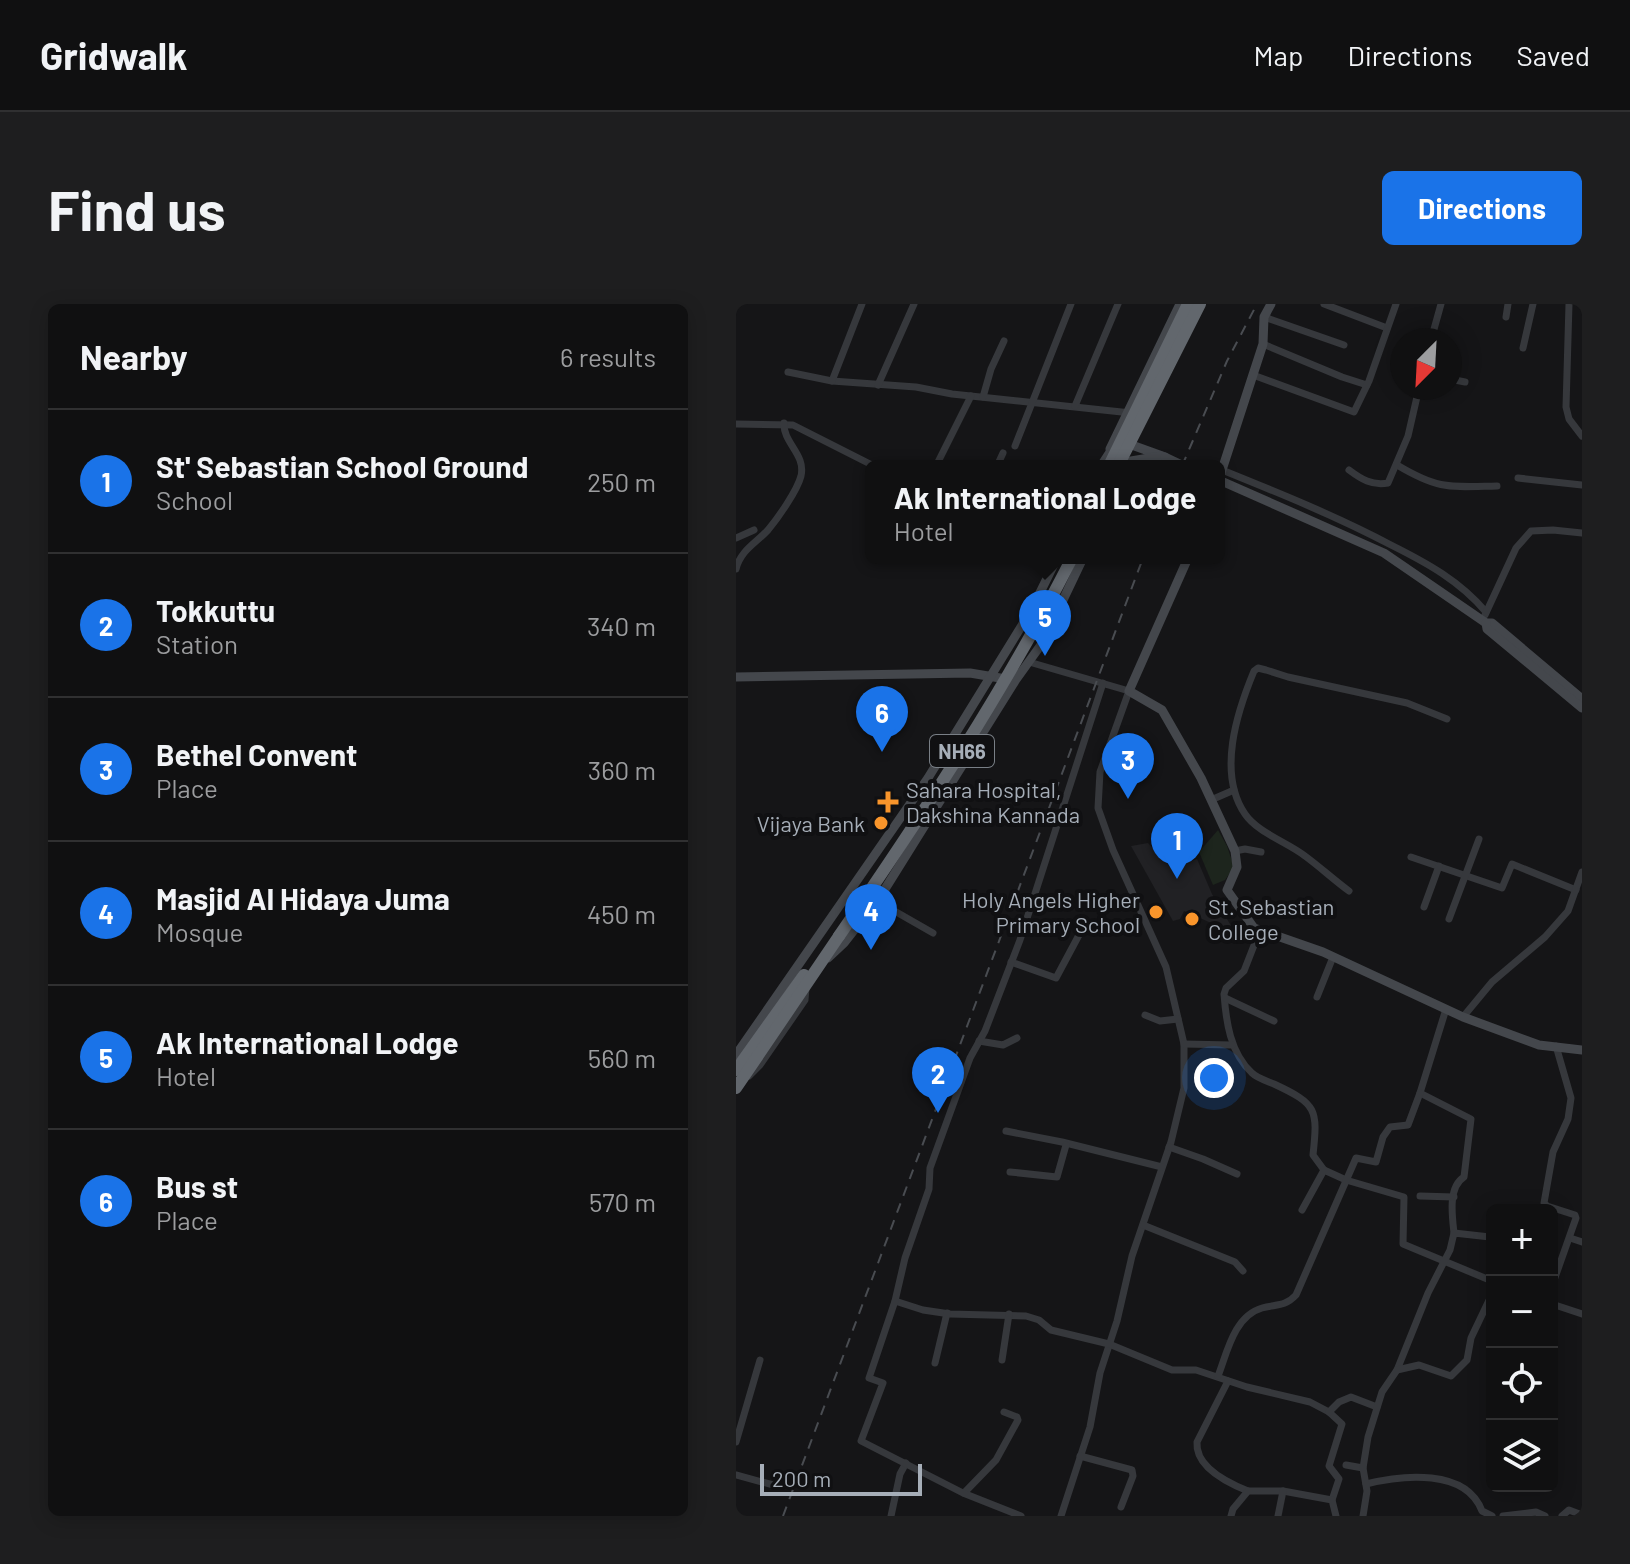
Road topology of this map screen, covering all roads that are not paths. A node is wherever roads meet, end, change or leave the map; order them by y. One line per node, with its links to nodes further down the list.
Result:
1 (862, 304): 25 (street)
2 (914, 304): 28 (street)
3 (1071, 304): 33 (street)
4 (1118, 304): 34 (street)
5 (1180, 304): 35 (street)
6 (1188, 304): 35 (highway)
7 (1200, 304): 39 (highway)
8 (1271, 304): 15 (street)
9 (1324, 304): 17 (street)
10 (1396, 304): 17 (street)
11 (1441, 304): 18 (street)
12 (1508, 304): 16 (street)
13 (1533, 304): 22 (street)
14 (1569, 304): 38 (street)
15 (1264, 317): 20 (street); 21 (street)
16 (1506, 317)
17 (1387, 328): 29 (street)
18 (1434, 328)
19 (1004, 341): 31 (street)
20 (1263, 344): 24 (street); 29 (street)
21 (1344, 345)
22 (1523, 348)
23 (788, 372): 25 (street)
24 (1253, 375): 29 (street); 51 (street)
25 (832, 381): 28 (street)
26 (1462, 381): 27 (street)
27 (1465, 382)
28 (878, 385): 30 (street)
29 (1367, 385)
30 (971, 396): 31 (street); 43 (street)
31 (983, 397): 33 (street)
32 (1416, 400): 52 (street)
33 (1033, 402): 34 (street); 40 (street)
34 (1075, 406): 35 (street)
35 (1130, 412): 39 (highway)
36 (784, 423): 37 (street); 50 (street); 67 (street)
37 (736, 424)
38 (1582, 436)
39 (1125, 445): 42 (street); 45 (street); 46 (highway); 47 (highway)
40 (1015, 446)
41 (1003, 453): 44 (street)
42 (1163, 457): 48 (street); 49 (street, bridge)
43 (939, 460)
44 (1000, 460)
45 (1108, 460)
46 (1114, 460)
47 (1126, 460)
48 (1147, 460)
49 (1170, 460)
50 (865, 461)
51 (1225, 461)
52 (1397, 465): 53 (street); 58 (street)
53 (1349, 470)
54 (1225, 478): 68 (street)
55 (1225, 478): 68 (street)
56 (1518, 478): 57 (street)
57 (1582, 485)
58 (1497, 486)
59 (754, 530): 61 (street)
60 (1582, 533): 68 (street)
61 (736, 538)
62 (1053, 564): 70 (street)
63 (1060, 564): 94 (highway, NH66, bridge)
64 (1069, 564): 94 (highway, NH66, bridge)
65 (1080, 564): 69 (street)
66 (1185, 564): 74 (street)
67 (736, 569)
68 (1484, 619): 75 (street); 76 (street)
69 (1029, 662): 72 (street); 73 (street)
70 (993, 675): 71 (street); 72 (street); 112 (street)
71 (736, 677)
72 (1015, 681): 89 (street)
73 (1103, 683): 74 (street); 97 (street)
74 (1129, 691): 79 (street); 104 (street)
75 (1582, 699)
76 (1582, 708)
77 (1447, 719): 78 (street)
78 (1234, 790): 79 (street); 88 (street)
79 (1211, 800): 81 (street)
80 (1479, 839): 86 (street)
81 (1235, 851): 82 (street); 92 (street)
82 (1261, 852)
83 (1411, 857): 84 (street)
84 (1439, 866): 86 (street); 90 (street)
85 (1582, 872): 87 (street)
86 (1464, 875): 87 (street); 91 (street)
87 (1576, 890): 103 (street)
88 (1349, 891)
89 (877, 901): 93 (street); 98 (street)
90 (1424, 907)
91 (1449, 919)
92 (1260, 930): 96 (street); 100 (street)
93 (933, 933)
94 (837, 934): 98 (highway, NH66); 113 (highway, NH66)
95 (1079, 935): 97 (street)
96 (1333, 957): 99 (street); 101 (street)
97 (1011, 962): 107 (street)
98 (822, 963): 113 (highway, NH66)
99 (1317, 997)
100 (1225, 998): 105 (street); 109 (street)
101 (1446, 1009): 103 (street); 115 (street)
102 (1145, 1015): 104 (street)
103 (1463, 1017): 110 (street)
104 (1178, 1019): 108 (street)
105 (1274, 1021)
106 (1017, 1038): 107 (street)
107 (979, 1041): 136 (street)
108 (1184, 1044): 109 (street); 118 (street)
109 (1232, 1045): 120 (street)
110 (1556, 1046): 111 (street); 130 (street)
111 (1582, 1050)
112 (736, 1055)
113 (740, 1072): 114 (highway, NH66)
114 (736, 1088)
115 (1420, 1093): 123 (street); 125 (street)
116 (1006, 1131): 117 (street)
117 (1066, 1145): 119 (street); 121 (street)
118 (1169, 1147): 119 (street); 122 (street)
119 (1162, 1167): 127 (street)
120 (1324, 1170): 123 (street); 126 (street)
121 (1010, 1172)
122 (1237, 1174)
123 (1346, 1180): 132 (street); 147 (street)
124 (1420, 1196): 125 (street)
125 (1454, 1197): 128 (street)
126 (1302, 1210)
127 (1143, 1225): 133 (street); 142 (street)
128 (1454, 1233): 129 (street); 132 (street)
129 (1486, 1237)
130 (1570, 1238): 131 (street); 135 (street)
131 (1582, 1242)
132 (1443, 1261): 134 (street); 146 (street)
133 (1243, 1271)
134 (1488, 1276)
135 (1556, 1276)
136 (895, 1301): 139 (street); 155 (street)
137 (1558, 1306): 141 (street)
138 (1486, 1307): 146 (street)
139 (947, 1313): 140 (street); 145 (street)
140 (1009, 1314): 142 (street); 144 (street)
141 (1582, 1314)
142 (1109, 1344): 147 (street); 154 (street)
143 (760, 1360): 150 (street)
144 (1002, 1360)
145 (935, 1363)
146 (1397, 1370): 149 (street)
147 (1218, 1376): 148 (street)
148 (1228, 1381): 152 (street); 161 (street)
149 (1377, 1407): 152 (street); 157 (street)
150 (740, 1411): 153 (street)
151 (1004, 1412): 163 (street)
152 (1329, 1412): 164 (street)
153 (736, 1442)
154 (1080, 1456): 165 (street); 169 (street)
155 (906, 1463): 163 (street); 167 (street)
156 (1346, 1465): 157 (street)
157 (1363, 1468): 159 (street)
158 (736, 1475): 160 (street)
159 (1366, 1484): 173 (street); 174 (street)
160 (777, 1486)
161 (1248, 1491): 162 (street); 170 (street)
162 (1283, 1491): 164 (street); 171 (street)
163 (964, 1493): 168 (street)
164 (1332, 1500): 172 (street)
165 (1121, 1507)
166 (1582, 1515): 177 (street)
167 (891, 1516)
168 (1021, 1516)
169 (1061, 1516)
170 (1231, 1516)
171 (1278, 1516)
172 (1336, 1516)
173 (1363, 1516)
174 (1492, 1516)
175 (1503, 1516): 176 (street)
176 (1545, 1516)
177 (1562, 1516)

